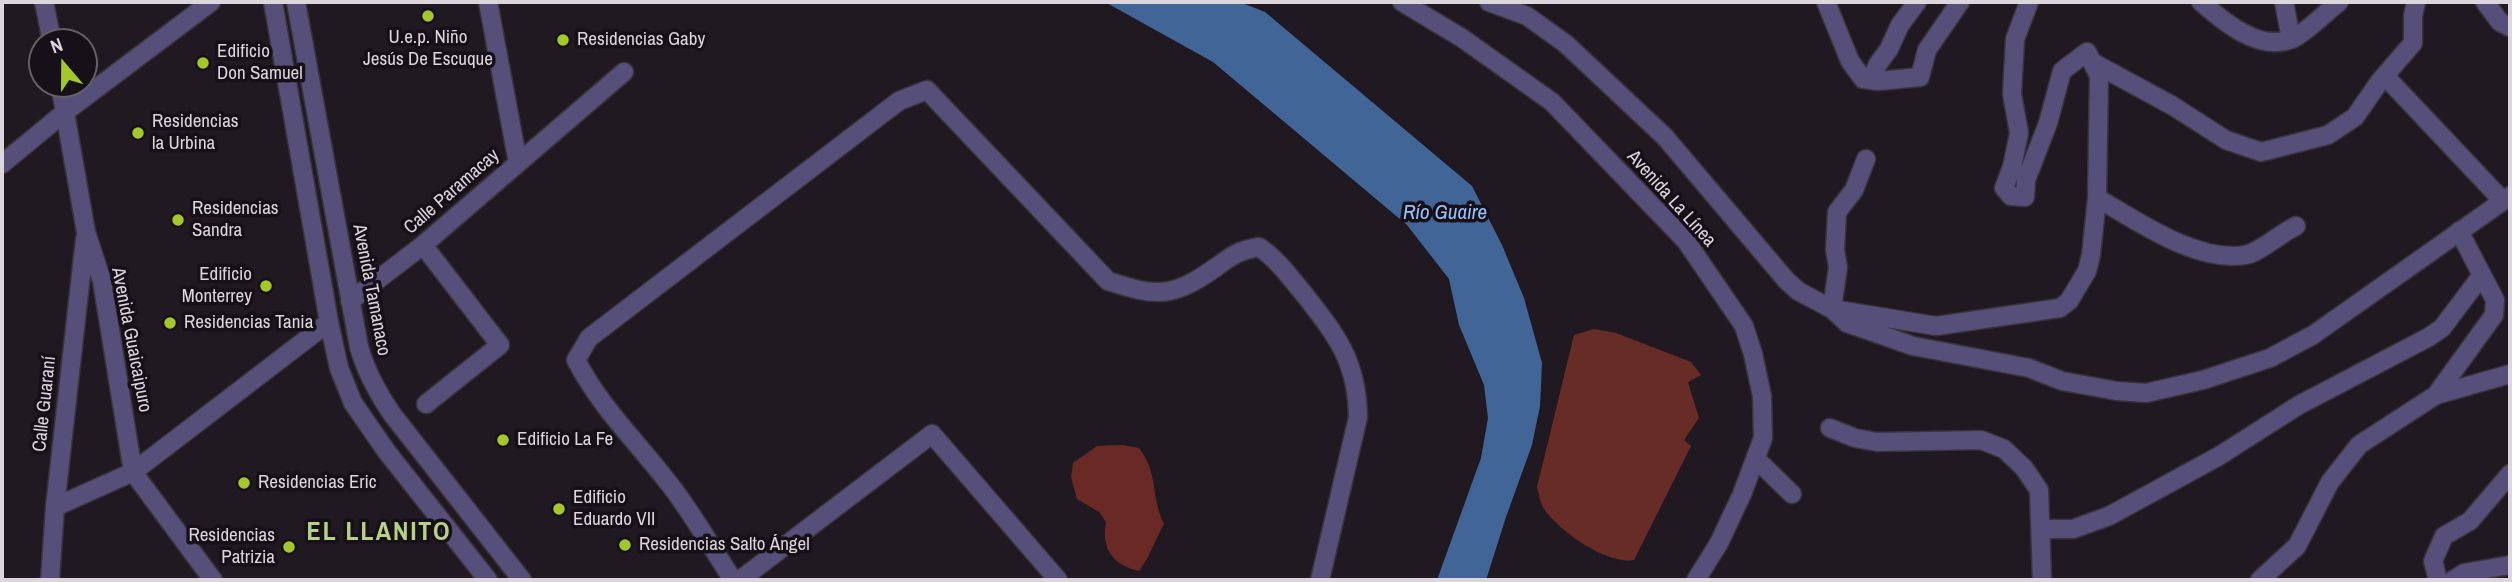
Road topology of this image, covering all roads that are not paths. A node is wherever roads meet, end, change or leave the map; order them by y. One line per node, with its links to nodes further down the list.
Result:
1 (44, 2): 18 (street)
2 (211, 2): 25 (street)
3 (273, 2): 38 (street)
4 (296, 2): 36 (street, Avenida Tamanaco)
5 (488, 2): 27 (street, Calle Paramacay)
6 (1402, 2): 43 (street, Avenida La Línea)
7 (1489, 2): 37 (street)
8 (1826, 2): 23 (street)
9 (1917, 2): 23 (street)
10 (1959, 2): 23 (street)
11 (2029, 2): 20 (street)
12 (2202, 2): 19 (street)
13 (2284, 2): 19 (street)
14 (2339, 2): 19 (street)
15 (2416, 2): 22 (street)
16 (2485, 2): 17 (street)
17 (2510, 27)
18 (49, 28)
19 (2291, 39)
20 (2092, 62): 22 (street); 29 (street)
21 (624, 72): 27 (street)
22 (2385, 76): 30 (street)
23 (1871, 80)
24 (62, 98): 25 (street, Avenida Guaicaipuro)
25 (65, 112): 28 (street); 33 (street, Avenida Guaicaipuro)
26 (1866, 159): 37 (street)
27 (518, 163): 34 (street, Calle Paramacay)
28 (2, 164)
29 (2097, 198): 31 (street); 37 (street)
30 (2506, 199): 32 (street)
31 (2296, 226)
32 (2459, 231): 35 (street); 37 (street)
33 (86, 232): 44 (street, Avenida Guaicaipuro); 47 (street, Calle Guaraní)
34 (423, 245): 36 (street, Calle Paramacay); 41 (street)
35 (2482, 275): 40 (street); 48 (street)
36 (350, 301): 53 (street, Avenida Tamanaco)
37 (1832, 309)
38 (329, 322): 44 (street); 52 (street)
39 (2510, 374): 40 (street)
40 (2436, 395): 60 (street)
41 (426, 404)
42 (1830, 428): 48 (street)
43 (1756, 459): 46 (street); 58 (street, Avenida La Línea)
44 (133, 472): 47 (street); 51 (street, Avenida Guaicaipuro)
45 (2510, 474): 61 (street)
46 (1792, 494)
47 (55, 507): 50 (street, Calle Guaraní)
48 (2042, 529): 59 (street)
49 (2510, 565): 62 (street)
50 (50, 580)
51 (213, 580)
52 (488, 580)
53 (522, 580)
54 (733, 580): 57 (street)
55 (740, 580): 56 (street)
56 (1058, 580)
57 (1320, 580)
58 (1696, 580)
59 (2042, 580)
60 (2260, 580)
61 (2438, 580)
62 (2454, 580)

